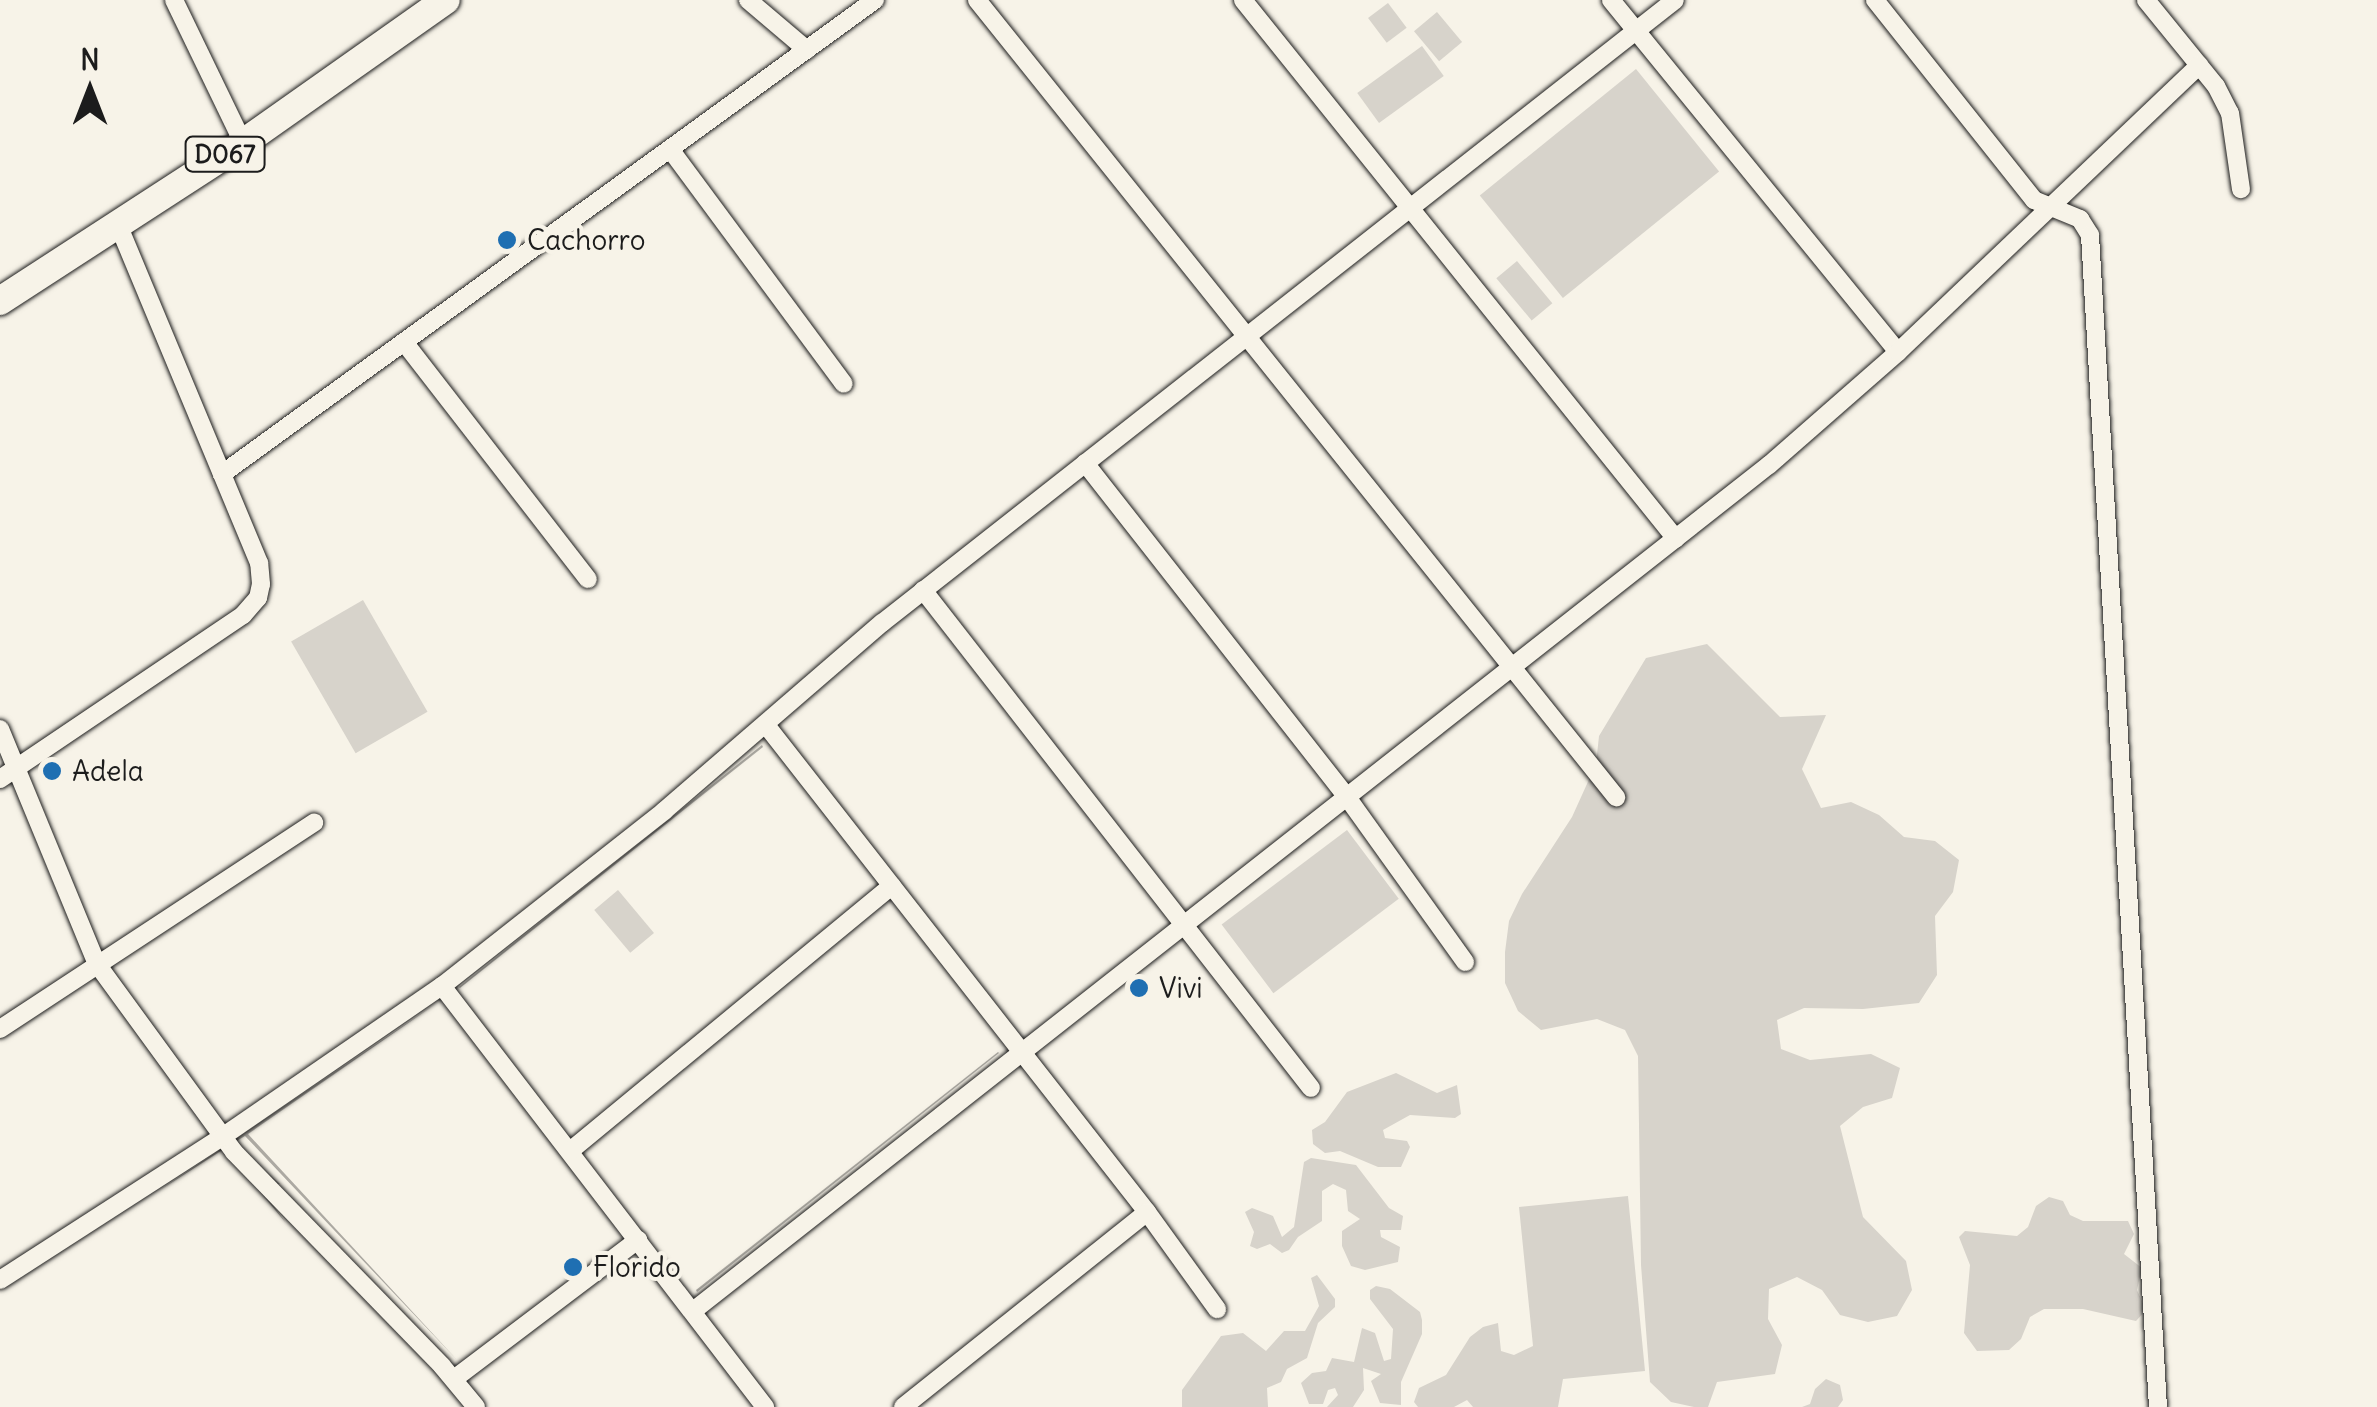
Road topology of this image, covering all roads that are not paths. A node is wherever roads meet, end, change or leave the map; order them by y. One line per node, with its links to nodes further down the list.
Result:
1 (174, 0): 14 (street)
2 (446, 0): 14 (main road, D067)
3 (748, 0): 12 (street)
4 (876, 0): 12 (street)
5 (978, 0): 21 (street)
6 (1243, 0): 17 (street)
7 (1611, 0): 11 (street)
8 (1675, 0): 11 (street)
9 (1875, 0): 18 (street)
10 (2146, 0): 13 (street)
11 (1636, 31): 17 (street); 23 (street)
12 (807, 50): 15 (street)
13 (2199, 66): 16 (street); 18 (street)
14 (243, 142): 19 (main road, D067)
15 (670, 149): 22 (street); 24 (street)
16 (2242, 189)
17 (1411, 208): 21 (street); 27 (street)
18 (2050, 209): 23 (street); 56 (street)
19 (118, 224): 20 (main road, D067); 26 (street)
20 (0, 301)
21 (1246, 336): 25 (street); 30 (street)
22 (404, 342): 26 (street); 28 (street)
23 (1898, 352): 27 (street)
24 (844, 384)
25 (1085, 463): 29 (street); 34 (street)
26 (222, 474): 33 (street)
27 (1676, 538): 30 (street)
28 (588, 579)
29 (923, 590): 31 (street); 38 (street)
30 (1511, 668): 34 (street); 35 (street)
31 (766, 725): 37 (street); 41 (street)
32 (0, 729): 33 (street)
33 (8, 774): 40 (street)
34 (1346, 797): 38 (street); 39 (street)
35 (1616, 797)
36 (314, 823): 40 (street)
37 (892, 886): 43 (street); 46 (street)
38 (1182, 926): 43 (street); 44 (street)
39 (1465, 962)
40 (97, 964): 42 (street); 45 (street)
41 (442, 986): 45 (street); 46 (street)
42 (0, 1029)
43 (1022, 1052): 47 (street); 51 (street)
44 (1311, 1088)
45 (222, 1138): 49 (street); 52 (street)
46 (570, 1151): 48 (street)
47 (1147, 1212): 50 (street); 55 (street)
48 (638, 1240): 51 (street); 52 (street)
49 (3, 1278)
50 (1217, 1309)
51 (693, 1310): 54 (street)
52 (454, 1379): 53 (street)
53 (476, 1407)
54 (766, 1407)
55 (903, 1407)
56 (2158, 1407)

